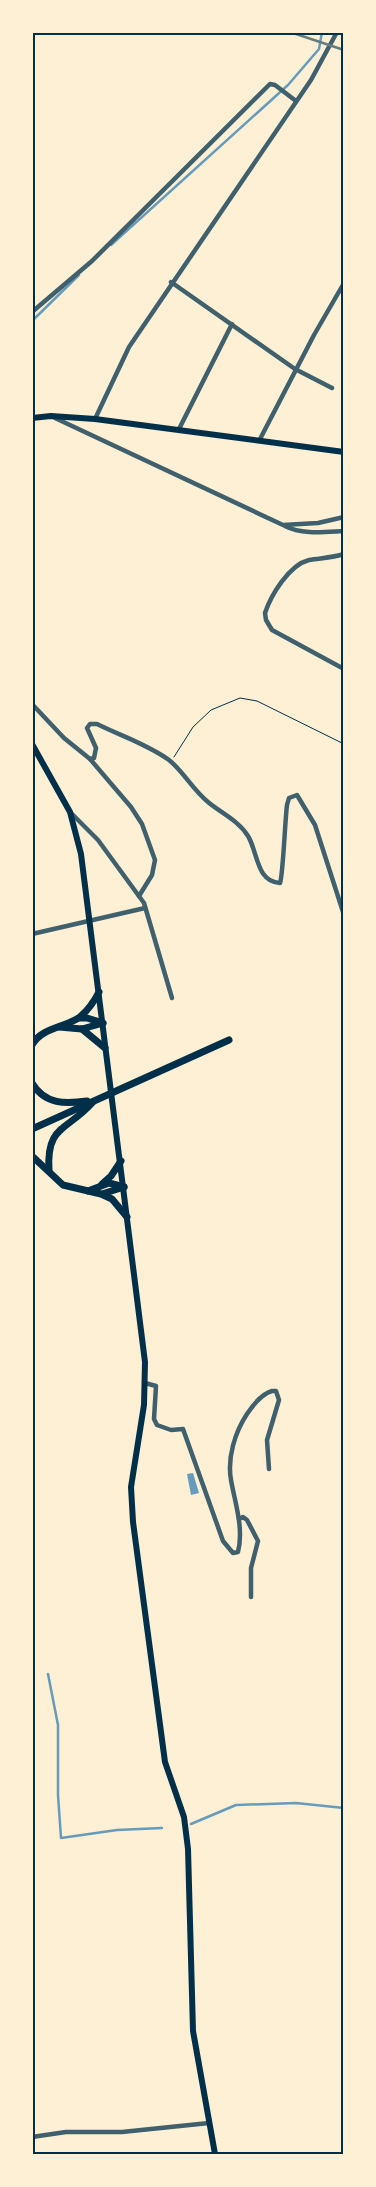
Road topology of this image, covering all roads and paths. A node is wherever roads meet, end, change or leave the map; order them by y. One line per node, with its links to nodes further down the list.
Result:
1 (337, 32): 2 (street)
2 (296, 101): 3 (street); 5 (street)
3 (171, 282): 6 (street); 11 (street)
4 (344, 283): 7 (street)
5 (32, 312)
6 (232, 324): 7 (street); 12 (street)
7 (295, 369): 8 (street); 13 (street)
8 (332, 388)
9 (51, 416): 10 (main road); 11 (main road); 16 (street)
10 (32, 418)
11 (95, 419): 12 (main road)
12 (179, 429): 13 (main road)
13 (259, 441): 14 (main road)
14 (344, 452)
15 (344, 516): 16 (street)
16 (283, 525): 17 (street)
17 (344, 531)
18 (344, 554): 19 (street)
19 (344, 669)
20 (32, 704): 23 (street)
21 (32, 744): 25 (main road)
22 (344, 744): 24 (path)
23 (90, 759): 24 (street); 26 (street)
24 (170, 761): 28 (street)
25 (70, 812): 26 (street); 29 (main road)
26 (139, 896): 27 (street)
27 (145, 908): 29 (street); 32 (street)
28 (344, 915)
29 (90, 920): 30 (street); 31 (main road)
30 (32, 934)
31 (99, 992): 33 (main road); 34 (main road)
32 (172, 998)
33 (79, 1018): 34 (main road); 35 (main road)
34 (103, 1023): 36 (main road); 39 (main road)
35 (59, 1027): 36 (main road); 38 (main road)
36 (82, 1029): 39 (main road)
37 (229, 1040): 41 (main road)
38 (32, 1044)
39 (105, 1048): 44 (main road)
40 (32, 1083): 41 (main road)
41 (95, 1100): 42 (main road); 45 (main road)
42 (32, 1129)
43 (32, 1156): 45 (main road)
44 (121, 1161): 46 (main road); 47 (main road)
45 (50, 1171): 48 (main road)
46 (100, 1185): 47 (main road); 48 (main road)
47 (124, 1187): 49 (main road); 50 (main road)
48 (88, 1191): 49 (main road)
49 (101, 1194): 50 (main road)
50 (127, 1217): 51 (main road)
51 (146, 1383): 53 (street); 55 (main road)
52 (270, 1469): 53 (street)
53 (239, 1519): 54 (street)
54 (251, 1597)
55 (209, 2123): 56 (street); 57 (main road)
56 (32, 2137)
57 (215, 2154)

